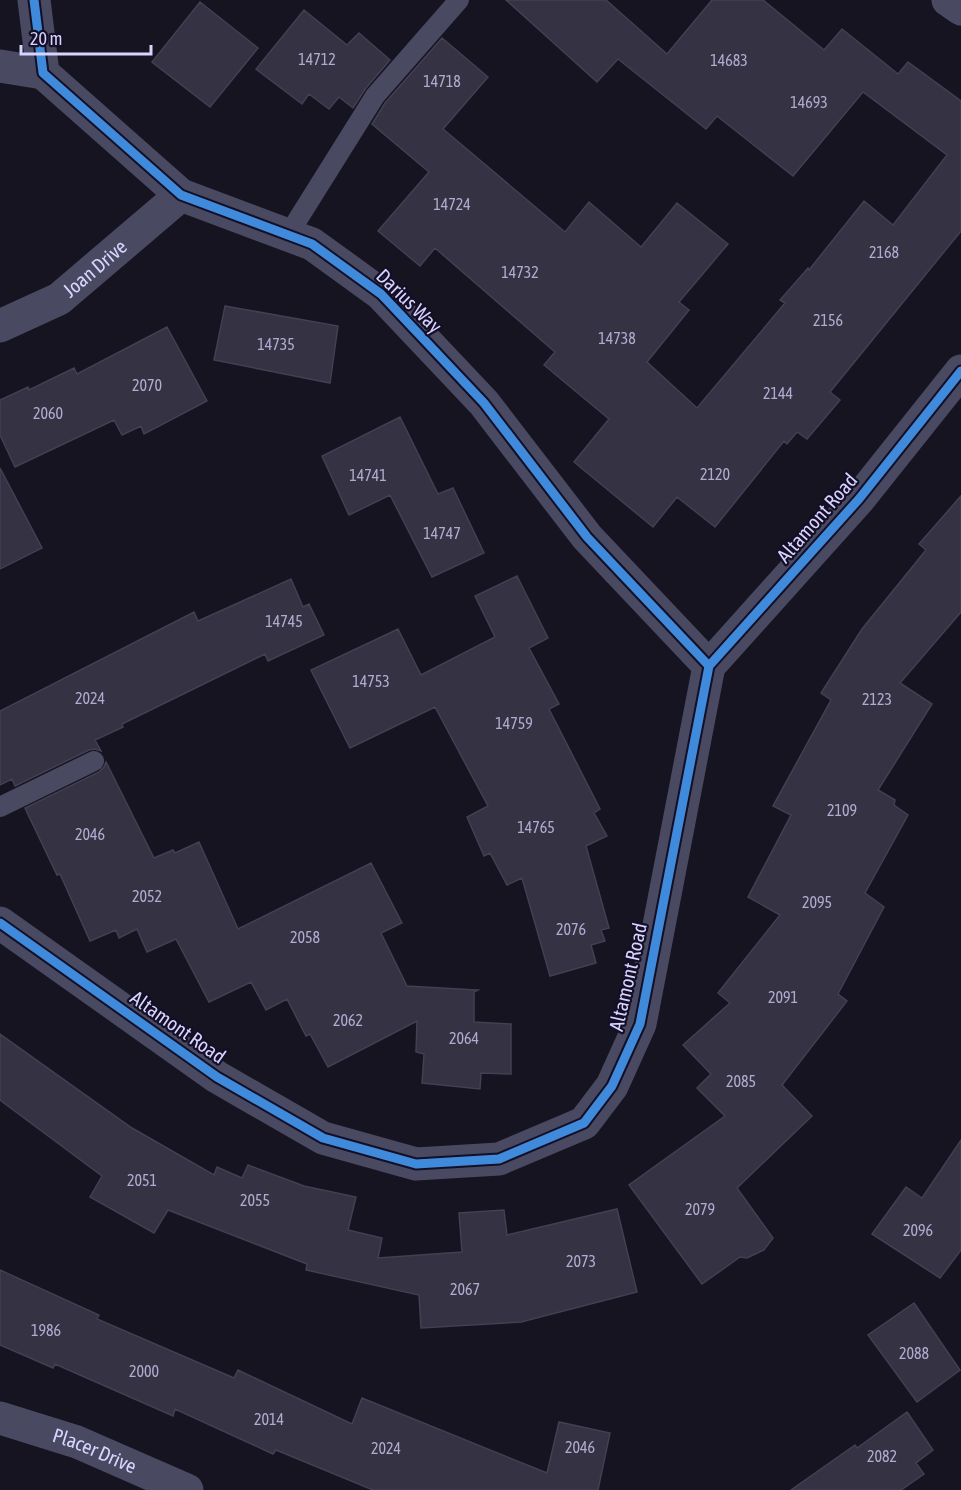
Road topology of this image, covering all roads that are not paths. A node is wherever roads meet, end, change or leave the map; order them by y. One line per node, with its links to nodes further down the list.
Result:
1 (34, 0): 6 (street)
2 (459, 0): 8 (lane)
3 (948, 0): 4 (street)
4 (961, 9)
5 (0, 66): 6 (street)
6 (43, 73): 7 (street, Darius Way)
7 (181, 195): 8 (street, Darius Way); 9 (street, Joan Drive)
8 (288, 235): 11 (street, Darius Way)
9 (0, 326)
10 (961, 371): 11 (street, Altamont Road)
11 (709, 666): 14 (street, Altamont Road)
12 (94, 761): 13 (lane)
13 (0, 807)
14 (0, 923)
15 (0, 1418): 16 (street, Placer Drive)
16 (187, 1490)

